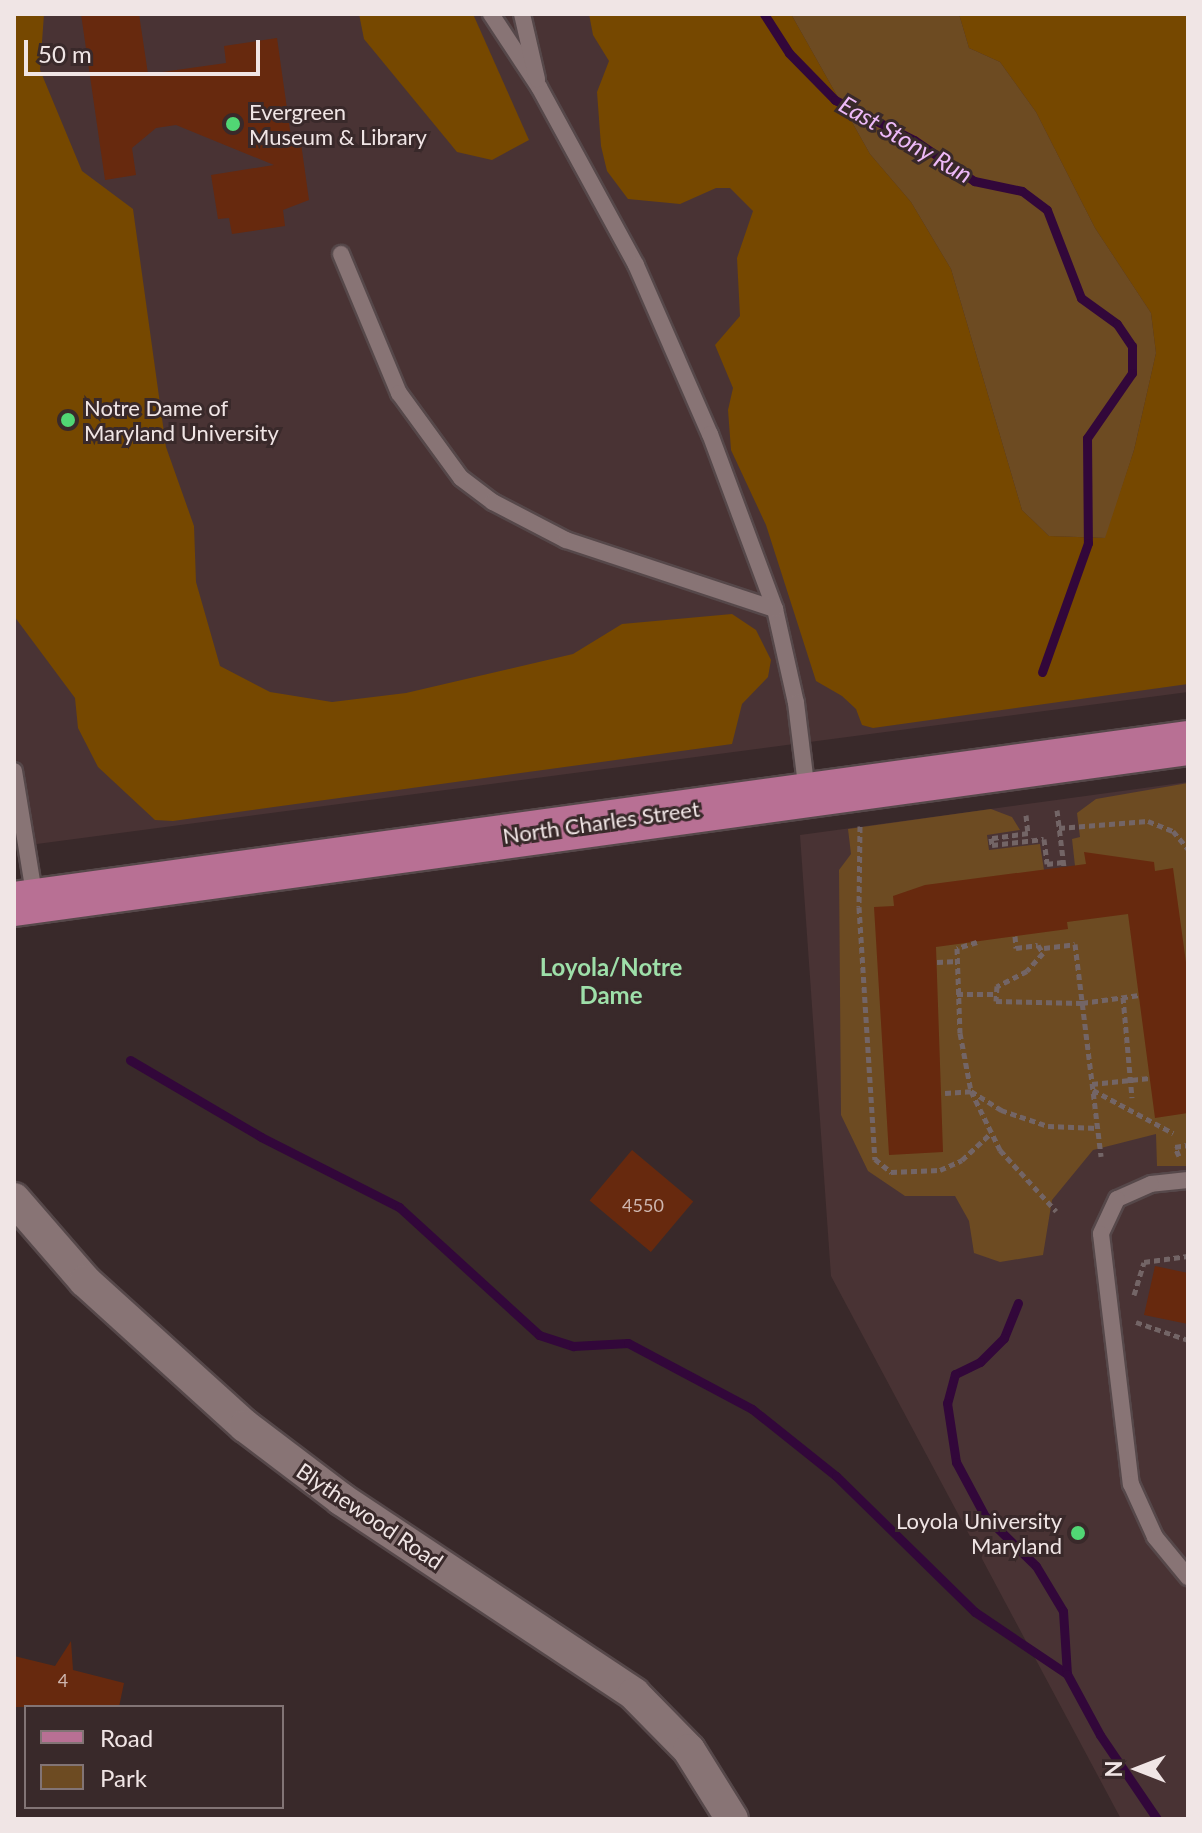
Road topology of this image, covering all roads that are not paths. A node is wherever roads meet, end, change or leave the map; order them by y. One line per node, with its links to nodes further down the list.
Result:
1 (491, 14): 3 (lane)
2 (522, 14): 3 (lane)
3 (539, 87): 5 (lane)
4 (341, 254): 5 (lane)
5 (775, 609): 8 (lane)
6 (1188, 743): 8 (main road, North Charles Street)
7 (14, 771): 9 (lane)
8 (808, 794): 9 (main road, North Charles Street)
9 (25, 902)
10 (1188, 1180): 12 (lane)
11 (14, 1199): 13 (street, Blythewood Road)
12 (1188, 1577)
13 (732, 1819)

